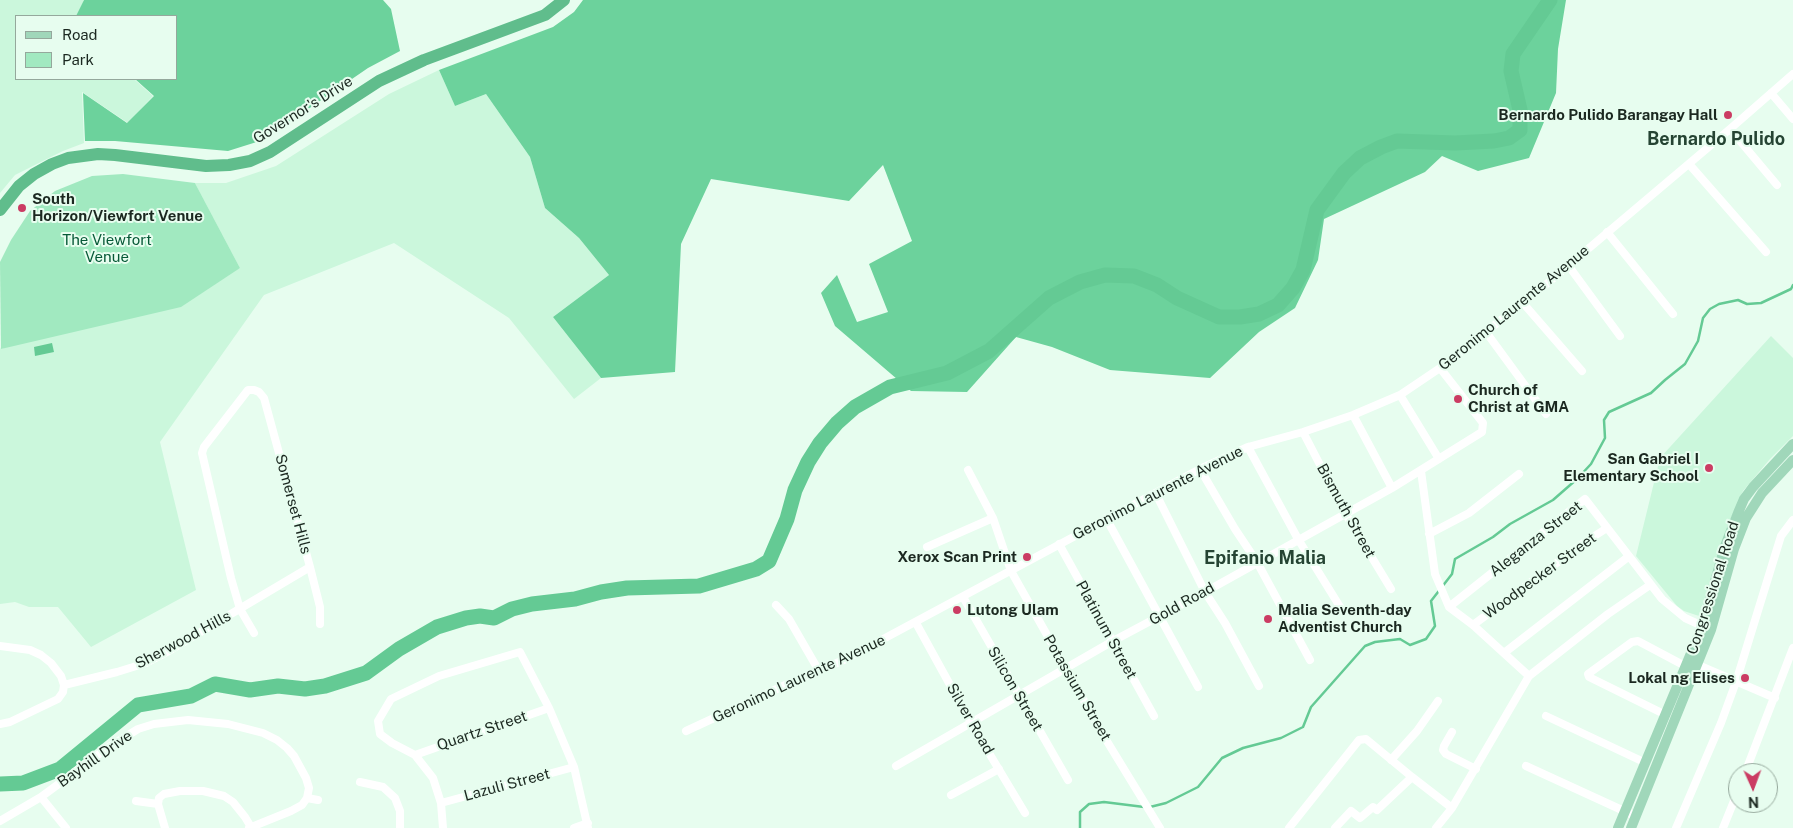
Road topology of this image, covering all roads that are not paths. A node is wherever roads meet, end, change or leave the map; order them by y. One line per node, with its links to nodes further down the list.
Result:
1 (564, 0): 8 (highway, Governor's Drive)
2 (1793, 74): 3 (street, Geronimo Laurente Avenue)
3 (1771, 93): 4 (street); 5 (street, Geronimo Laurente Avenue)
4 (1793, 120)
5 (1730, 129): 6 (street, Geronimo Laurente Avenue); 7 (street)
6 (1689, 164): 9 (street, Geronimo Laurente Avenue); 10 (street)
7 (1777, 185)
8 (0, 210)
9 (1607, 232): 11 (street, Geronimo Laurente Avenue); 13 (street)
10 (1766, 252)
11 (1568, 265): 12 (street, Geronimo Laurente Avenue); 15 (street)
12 (1523, 303): 14 (street, Geronimo Laurente Avenue); 17 (street)
13 (1673, 314)
14 (1486, 332): 16 (street, Geronimo Laurente Avenue); 19 (street)
15 (1620, 336)
16 (1440, 368): 18 (street, Geronimo Laurente Avenue); 24 (street)
17 (1582, 372)
18 (1400, 395): 20 (street, Geronimo Laurente Avenue); 24 (street)
19 (1546, 414)
20 (1353, 415): 21 (street, Geronimo Laurente Avenue); 30 (street)
21 (1302, 432): 23 (street, Geronimo Laurente Avenue); 32 (street, Bismuth Street)
22 (1793, 444): 57 (main road, Congressional Road)
23 (1248, 447): 26 (street, Geronimo Laurente Avenue); 38 (street)
24 (1438, 459): 28 (street, Gold Road)
25 (1793, 460): 57 (main road, Congressional Road)
26 (1200, 469): 31 (street, Geronimo Laurente Avenue); 42 (street)
27 (968, 470): 33 (street, Potassium Street)
28 (1420, 471): 30 (street, Gold Road); 37 (street)
29 (1519, 474): 37 (street)
30 (1392, 488): 32 (street, Gold Road)
31 (1156, 494): 34 (street, Geronimo Laurente Avenue); 47 (street)
32 (1345, 513): 38 (street, Gold Road); 46 (street, Bismuth Street)
33 (993, 518): 40 (street); 44 (street, Potassium Street)
34 (1106, 518): 39 (street, Geronimo Laurente Avenue); 53 (street)
35 (1793, 520): 69 (street)
36 (1607, 528): 41 (street, Aleganza Street); 50 (street, Aleganza Street); 56 (street, Woodpecker Street)
37 (1430, 534): 50 (street)
38 (1298, 538): 42 (street, Gold Road); 52 (street)
39 (1059, 544): 44 (street, Geronimo Laurente Avenue); 59 (street, Platinum Street)
40 (927, 547)
41 (1628, 557): 45 (street, Aleganza Street); 62 (street)
42 (1257, 562): 47 (street, Gold Road); 63 (street)
43 (310, 567): 51 (street, Sherwood Hills); 51 (street, Somerset Hills); 55 (street, Somerset Hills)
44 (1011, 572): 48 (street, Geronimo Laurente Avenue); 66 (street, Potassium Street)
45 (1650, 585): 57 (street, Aleganza Street); 68 (street)
46 (1391, 589)
47 (1206, 592): 53 (street, Gold Road); 72 (street)
48 (963, 598): 54 (street, Geronimo Laurente Avenue); 74 (street, Silicon Street)
49 (776, 604): 67 (street)
50 (1449, 607): 56 (street)
51 (240, 609): 58 (street); 70 (street, Sherwood Hills)
52 (1342, 610)
53 (1159, 617): 59 (street, Gold Road); 73 (street)
54 (916, 623): 67 (street, Geronimo Laurente Avenue); 81 (street, Silver Road)
55 (320, 624)
56 (1473, 625): 62 (street)
57 (1707, 628): 64 (main road, Congressional Road); 65 (main road, Congressional Road)
58 (254, 633)
59 (1113, 641): 66 (street, Gold Road); 79 (street, Platinum Street)
60 (0, 646): 70 (street)
61 (1793, 648): 75 (street)
62 (1504, 653): 68 (street)
63 (1310, 660)
64 (1698, 665): 65 (street); 69 (street); 71 (main road, Congressional Road)
65 (1687, 667): 71 (main road, Congressional Road); 78 (street)
66 (1065, 669): 74 (street, Gold Road); 117 (street, Potassium Street)
67 (819, 671): 83 (street, Geronimo Laurente Avenue)
68 (1529, 676): 93 (street)
69 (1736, 682): 75 (street); 123 (street)
70 (64, 685): 82 (street)
71 (1684, 685): 78 (main road, Congressional Road); 108 (main road, Congressional Road)
72 (1259, 686)
73 (1198, 687)
74 (1019, 695): 81 (street, Gold Road); 95 (street, Silicon Street)
75 (1775, 698): 88 (street)
76 (1438, 701): 86 (street)
77 (549, 708): 85 (street, Quartz Street); 85 (street); 89 (street)
78 (1666, 715): 87 (main road, Congressional Road)
79 (1154, 716)
80 (1546, 716): 87 (street)
81 (971, 723): 90 (street, Gold Road); 92 (street, Silver Road)
82 (0, 724)
83 (686, 731)
84 (1452, 732): 93 (street)
85 (415, 755): 102 (street)
86 (1392, 760): 94 (street); 118 (street)
87 (1646, 763): 105 (main road, Congressional Road)
88 (1749, 763)
89 (574, 766): 102 (street, Lazuli Street); 110 (street)
90 (896, 766)
91 (1526, 766): 105 (street)
92 (999, 769): 97 (street); 106 (street, Silver Road)
93 (1476, 769): 104 (street)
94 (1412, 777): 104 (street); 119 (street)
95 (1068, 780)
96 (360, 782): 114 (street)
97 (951, 795)
98 (42, 797): 99 (street, Bayhill Drive); 109 (street, Bayhill Drive); 111 (street)
99 (307, 798): 100 (street); 113 (street)
100 (318, 800)
101 (136, 801): 103 (street)
102 (441, 803): 115 (street)
103 (158, 804): 112 (street); 113 (street)
104 (1452, 808): 120 (street)
105 (1625, 812): 108 (street); 121 (main road, Congressional Road)
106 (1026, 813)
107 (1729, 813): 124 (street)
108 (1635, 816): 122 (main road, Congressional Road)
109 (0, 821)
110 (588, 826): 116 (street)
111 (66, 828)
112 (165, 828)
113 (250, 828)
114 (400, 828)
115 (443, 828)
116 (574, 828)
117 (1160, 828)
118 (1289, 828)
119 (1335, 828)
120 (1436, 828)
121 (1618, 828)
122 (1630, 828)
123 (1676, 828)
124 (1723, 828)

